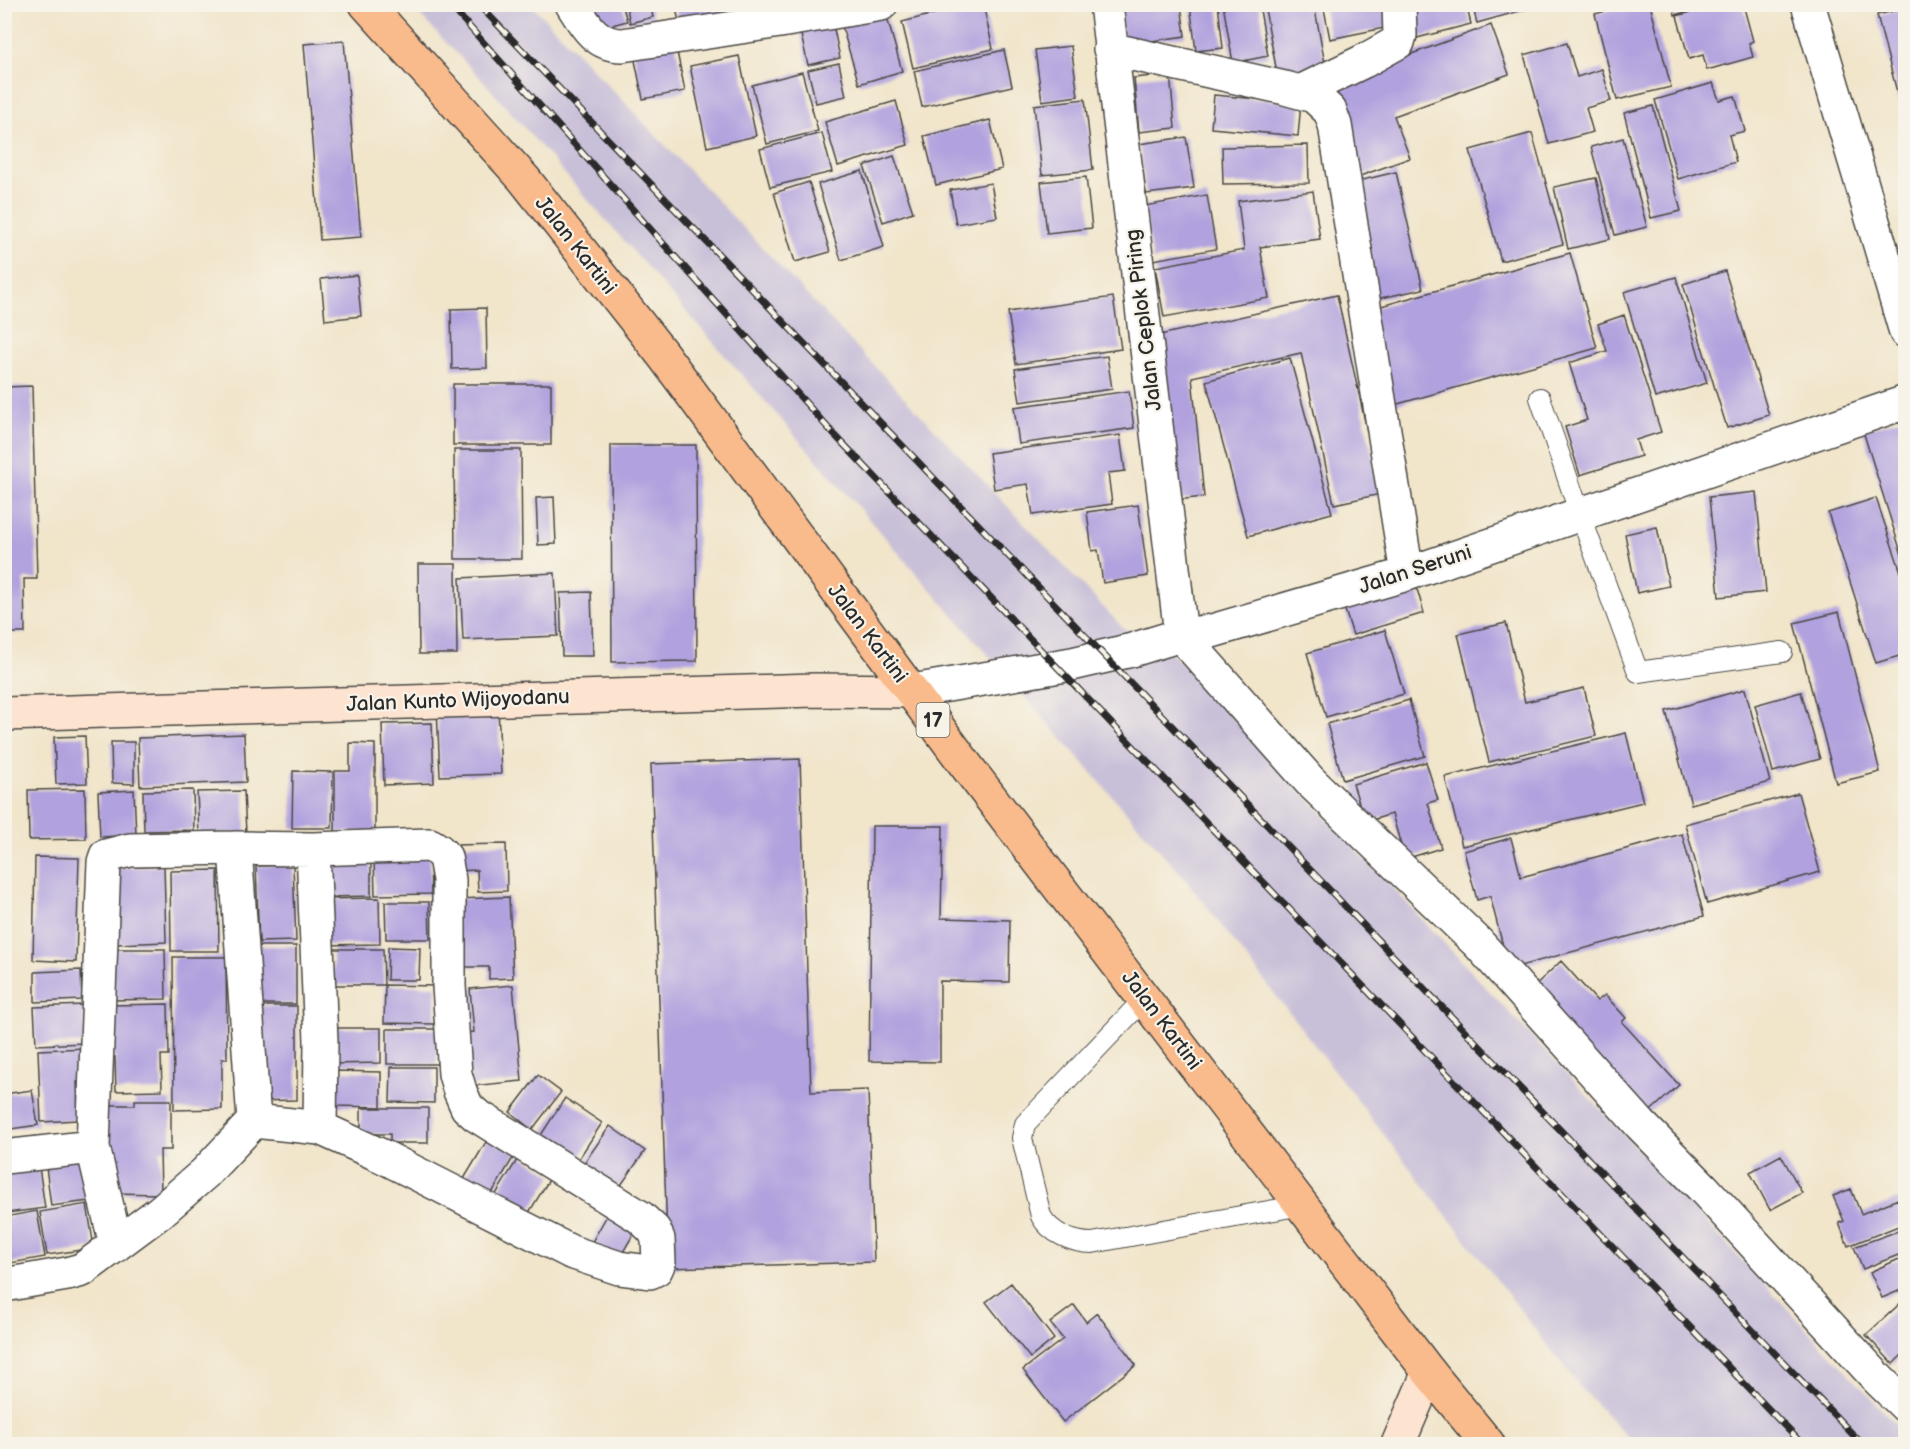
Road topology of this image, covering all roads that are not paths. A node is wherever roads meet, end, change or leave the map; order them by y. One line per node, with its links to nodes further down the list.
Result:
1 (366, 4): 17 (highway, Jalan Kartini / 17)
2 (572, 4): 7 (street)
3 (881, 4): 7 (street)
4 (1106, 4): 8 (street, Jalan Ceplok Piring)
5 (1400, 4): 9 (street)
6 (1808, 4): 10 (street)
7 (778, 13)
8 (1110, 49): 9 (street); 15 (street, Jalan Ceplok Piring)
9 (1300, 92): 14 (street)
10 (1905, 332)
11 (1540, 398): 13 (lane)
12 (1905, 402): 13 (street, Jalan Seruni)
13 (1580, 514): 14 (street, Jalan Seruni); 16 (lane)
14 (1407, 574): 15 (street, Jalan Seruni)
15 (1181, 635): 17 (street, Jalan Seruni); 30 (street)
16 (1782, 652)
17 (912, 691): 18 (street, Jalan Kunto Wijoyodanu); 21 (highway, Jalan Kartini / 17)
18 (4, 714)
19 (235, 848): 20 (street); 22 (street); 24 (street)
20 (313, 849): 23 (street); 23 (street)
21 (1145, 998): 26 (highway, Jalan Kartini / 17); 26 (lane)
22 (254, 1121): 23 (street); 27 (street)
23 (320, 1128)
24 (93, 1147): 25 (street); 27 (street)
25 (4, 1157)
26 (1302, 1205): 29 (highway, Jalan Kartini / 17)
27 (116, 1245): 28 (street)
28 (4, 1285)
29 (1429, 1372): 31 (street); 32 (highway, Jalan Kartini / 17)
30 (1905, 1406)
31 (1398, 1444)
32 (1488, 1444)

